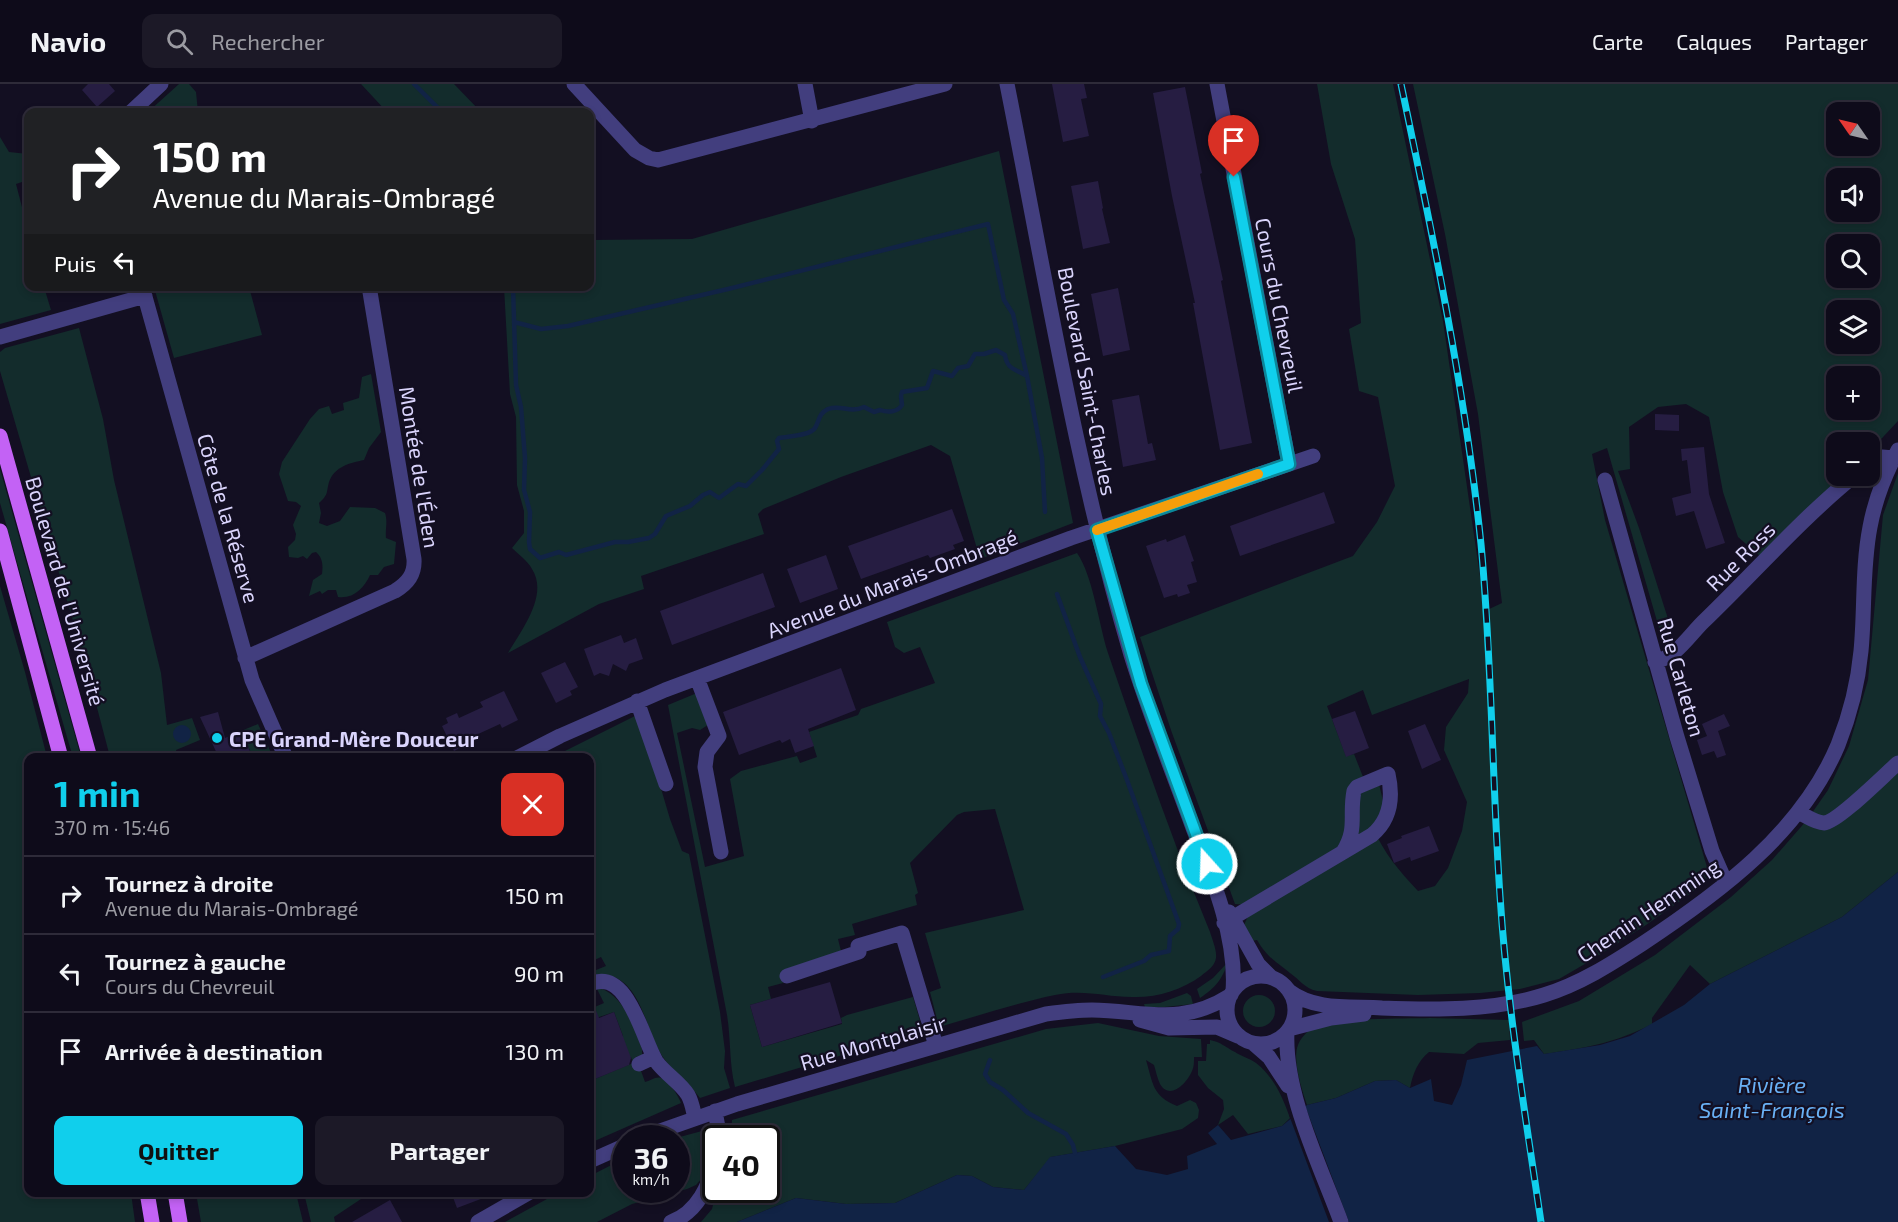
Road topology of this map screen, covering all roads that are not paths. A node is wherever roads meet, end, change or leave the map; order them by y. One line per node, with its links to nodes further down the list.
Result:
1 (161, 84): 7 (street)
2 (574, 84): 8 (street)
3 (805, 84): 8 (street)
4 (945, 84): 8 (street)
5 (1007, 84): 19 (street, Boulevard Saint-Charles)
6 (1216, 84): 16 (street, Cours du Chevreuil)
7 (135, 108)
8 (812, 121)
9 (144, 291): 11 (street); 21 (street, Côte de la Réserve)
10 (370, 291): 21 (street, Montée de l'Éden)
11 (0, 337)
12 (0, 436): 26 (main road, Boulevard de l'Université)
13 (1896, 454): 15 (street); 31 (street, Chemin Hemming)
14 (1313, 456): 16 (street, Avenue du Marais-Ombragé)
15 (1880, 458)
16 (1289, 464): 19 (street, Avenue du Marais-Ombragé)
17 (1605, 480): 22 (street, Rue Carleton)
18 (1844, 486): 22 (street, Rue Ross)
19 (1097, 530): 23 (street, Avenue du Marais-Ombragé); 35 (street, Boulevard Saint-Charles)
20 (0, 531): 25 (main road)
21 (245, 658): 27 (street, Côte de la Réserve)
22 (1655, 662): 34 (street, Rue Carleton)
23 (697, 678): 24 (street, Avenue du Marais-Ombragé); 32 (street)
24 (637, 701): 28 (street, Avenue du Marais-Ombragé); 30 (street)
25 (60, 753)
26 (89, 753)
27 (284, 753)
28 (528, 753)
29 (1898, 763): 31 (street)
30 (666, 784)
31 (1798, 812): 34 (street, Chemin Hemming)
32 (722, 852)
33 (1343, 852): 33 (street); 35 (street)
34 (1726, 883): 41 (street, Chemin Hemming)
35 (1228, 921): 37 (street, Boulevard Saint-Charles); 40 (street, Boulevard Saint-Charles)
36 (787, 976): 45 (street)
37 (1272, 978): 39 (street); 40 (street)
38 (594, 983): 46 (street)
39 (1289, 991): 41 (street, Chemin Hemming); 43 (street)
40 (1232, 993): 42 (street, Rue Montplaisir); 44 (street)
41 (1405, 1009): 43 (street, Chemin Hemming)
42 (1123, 1013): 44 (street, Rue Montplaisir); 45 (street, Rue Montplaisir)
43 (1288, 1031): 44 (street); 48 (street)
44 (1248, 1041): 48 (street)
45 (936, 1046): 49 (street, Rue Montplaisir)
46 (654, 1057): 47 (street); 50 (street)
47 (639, 1064)
48 (1295, 1099): 63 (street)
49 (715, 1111): 50 (street, Rue Montplaisir); 52 (street)
50 (695, 1118): 51 (street, Rue Montplaisir)
51 (676, 1125)
52 (718, 1125)
53 (612, 1151): 54 (street)
54 (594, 1159)
55 (702, 1195): 62 (street)
56 (148, 1197): 59 (main road)
57 (176, 1197): 60 (main road)
58 (521, 1197): 61 (street)
59 (152, 1222)
60 (180, 1222)
61 (478, 1222)
62 (671, 1222)
63 (1341, 1222)

